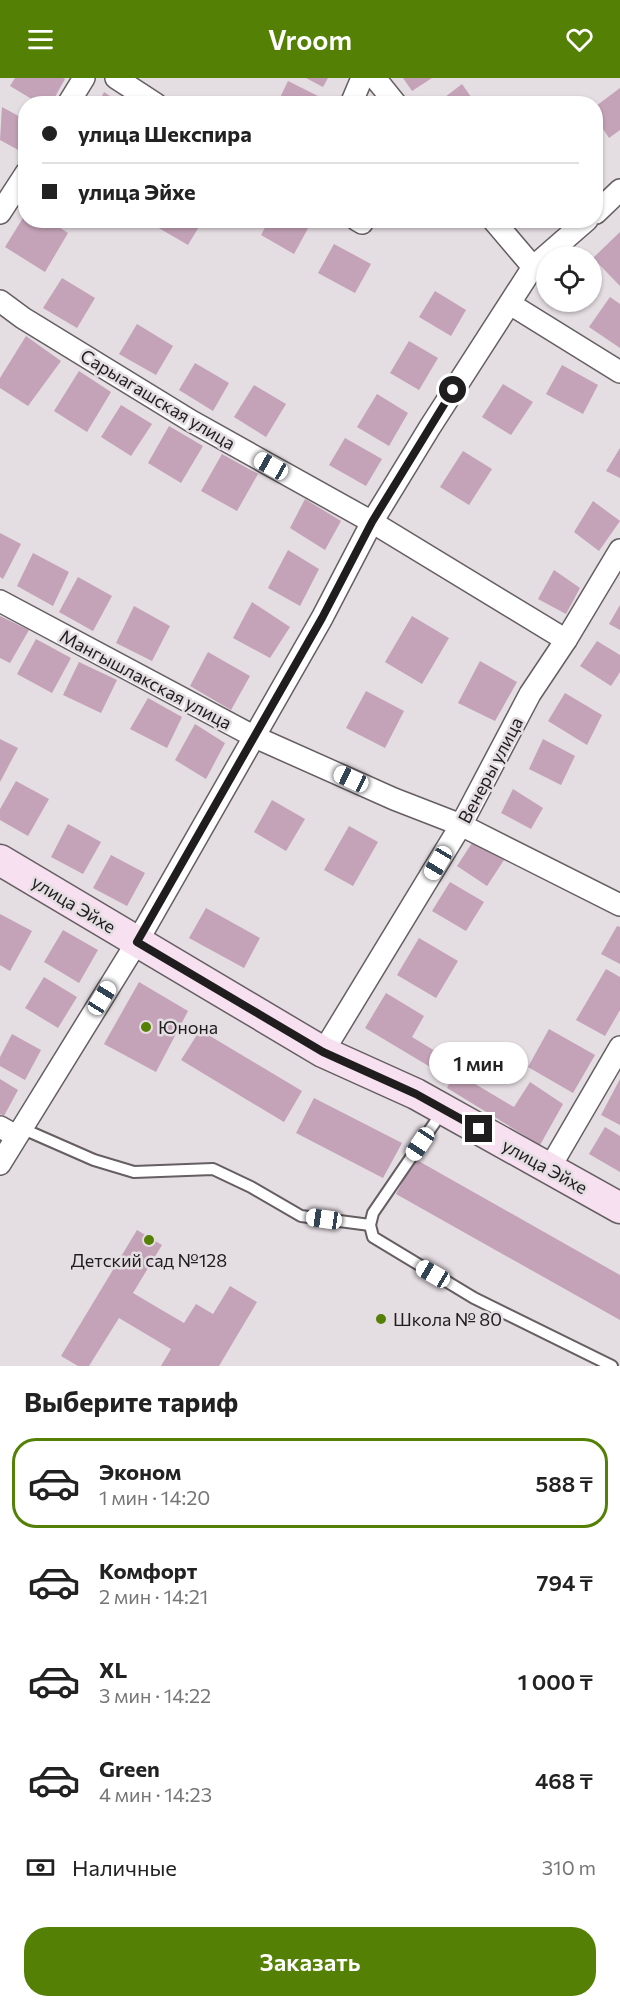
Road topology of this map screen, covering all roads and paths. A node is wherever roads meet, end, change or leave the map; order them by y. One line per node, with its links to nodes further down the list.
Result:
1 (84, 78): 5 (street)
2 (116, 78): 6 (street)
3 (362, 78): 7 (street)
4 (375, 78): 8 (street)
5 (73, 96)
6 (144, 96)
7 (354, 96)
8 (390, 96)
9 (18, 185): 12 (street)
10 (620, 190): 11 (street)
11 (603, 206)
12 (0, 213)
13 (500, 228): 15 (street)
14 (578, 228): 15 (street)
15 (533, 267): 17 (street)
16 (0, 301): 19 (street, Сарыагашская улица)
17 (510, 304): 18 (street); 19 (street)
18 (620, 372)
19 (372, 522): 22 (street, Сарыагашская улица); 23 (street)
20 (620, 550): 22 (street, Венеры улица)
21 (0, 601): 23 (street, Мангышлакская улица)
22 (566, 640): 24 (street, Венеры улица)
23 (255, 736): 24 (street, Мангышлакская улица); 27 (street)
24 (461, 825): 26 (street, Мангышлакская улица); 29 (street, Венеры улица)
25 (0, 860): 27 (street, улица Эйхе)
26 (620, 904)
27 (137, 942): 29 (street, улица Эйхе); 31 (street)
28 (620, 1047): 33 (street)
29 (323, 1052): 30 (street, улица Эйхе)
30 (444, 1109): 33 (street, улица Эйхе); 35 (lane)
31 (12, 1131): 32 (street); 35 (lane)
32 (0, 1164)
33 (549, 1169): 34 (street, улица Эйхе)
34 (620, 1208)
35 (370, 1225): 36 (lane)
36 (612, 1366)

